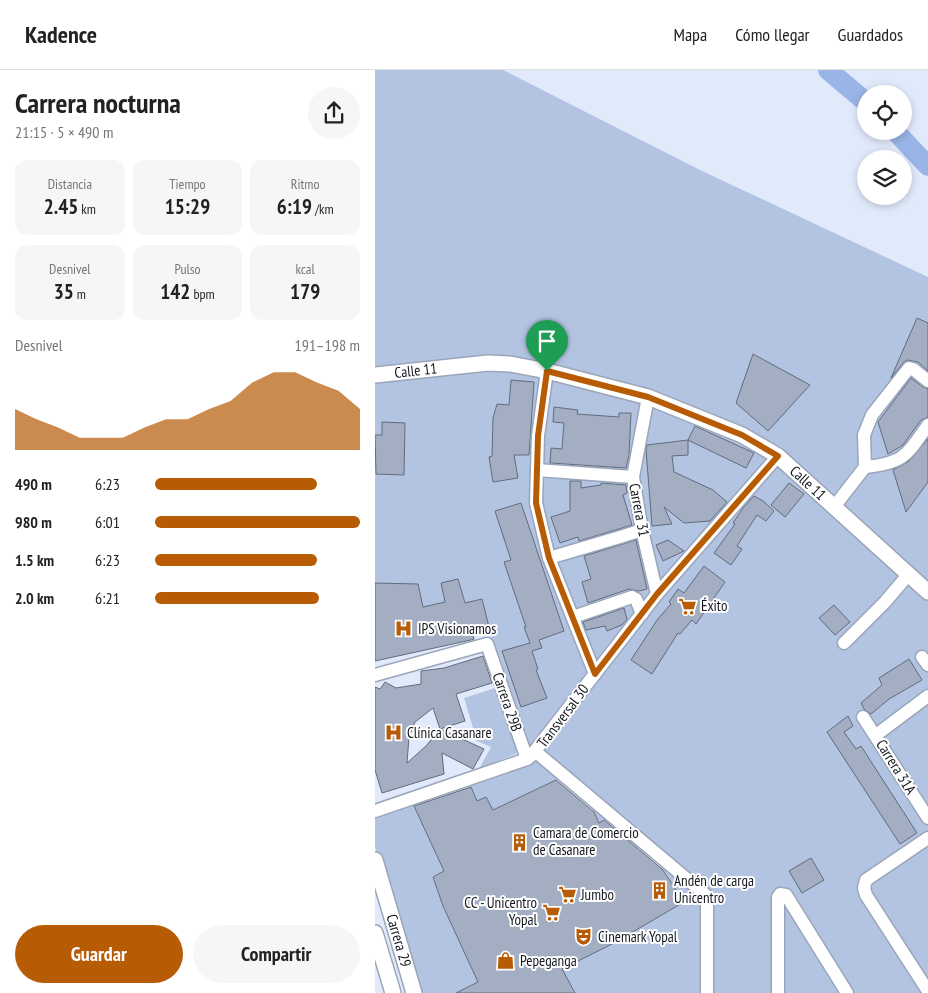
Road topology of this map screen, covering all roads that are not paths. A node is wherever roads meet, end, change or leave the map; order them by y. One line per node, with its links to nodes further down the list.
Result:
1 (547, 371): 2 (main road, Calle 11); 4 (main road, Calle 11); 8 (street)
2 (375, 375)
3 (928, 380): 7 (street)
4 (648, 397): 6 (main road, Calle 11); 9 (street, Carrera 31)
5 (928, 425): 7 (street)
6 (778, 456): 10 (main road, Calle 11); 15 (street, Transversal 30)
7 (865, 467): 10 (street)
8 (537, 470): 9 (street); 12 (street)
9 (633, 477): 11 (street, Carrera 31)
10 (834, 507): 13 (main road, Calle 11)
11 (642, 530): 12 (street); 15 (street, Carrera 31)
12 (549, 558): 17 (street)
13 (908, 575): 14 (main road, Calle 11); 18 (street)
14 (928, 592)
15 (657, 594): 16 (street, Transversal 30)
16 (642, 614): 17 (street); 19 (street, Transversal 30)
17 (573, 617): 19 (street)
18 (844, 643)
19 (595, 674): 24 (street, Transversal 30)
20 (375, 675): 24 (street, Carrera 29B)
21 (928, 696): 23 (street)
22 (863, 717): 23 (street, Carrera 31A)
23 (876, 735): 26 (street, Carrera 31A)
24 (531, 756): 25 (street, Transversal 30); 33 (street)
25 (375, 811)
26 (928, 818)
27 (928, 838): 30 (street)
28 (375, 862): 32 (main road, Carrera 29)
29 (375, 933): 31 (main road, Carrera 29)
30 (928, 991)
31 (393, 993)
32 (414, 993)
33 (707, 993)
34 (778, 993): 35 (street)
35 (847, 993)

